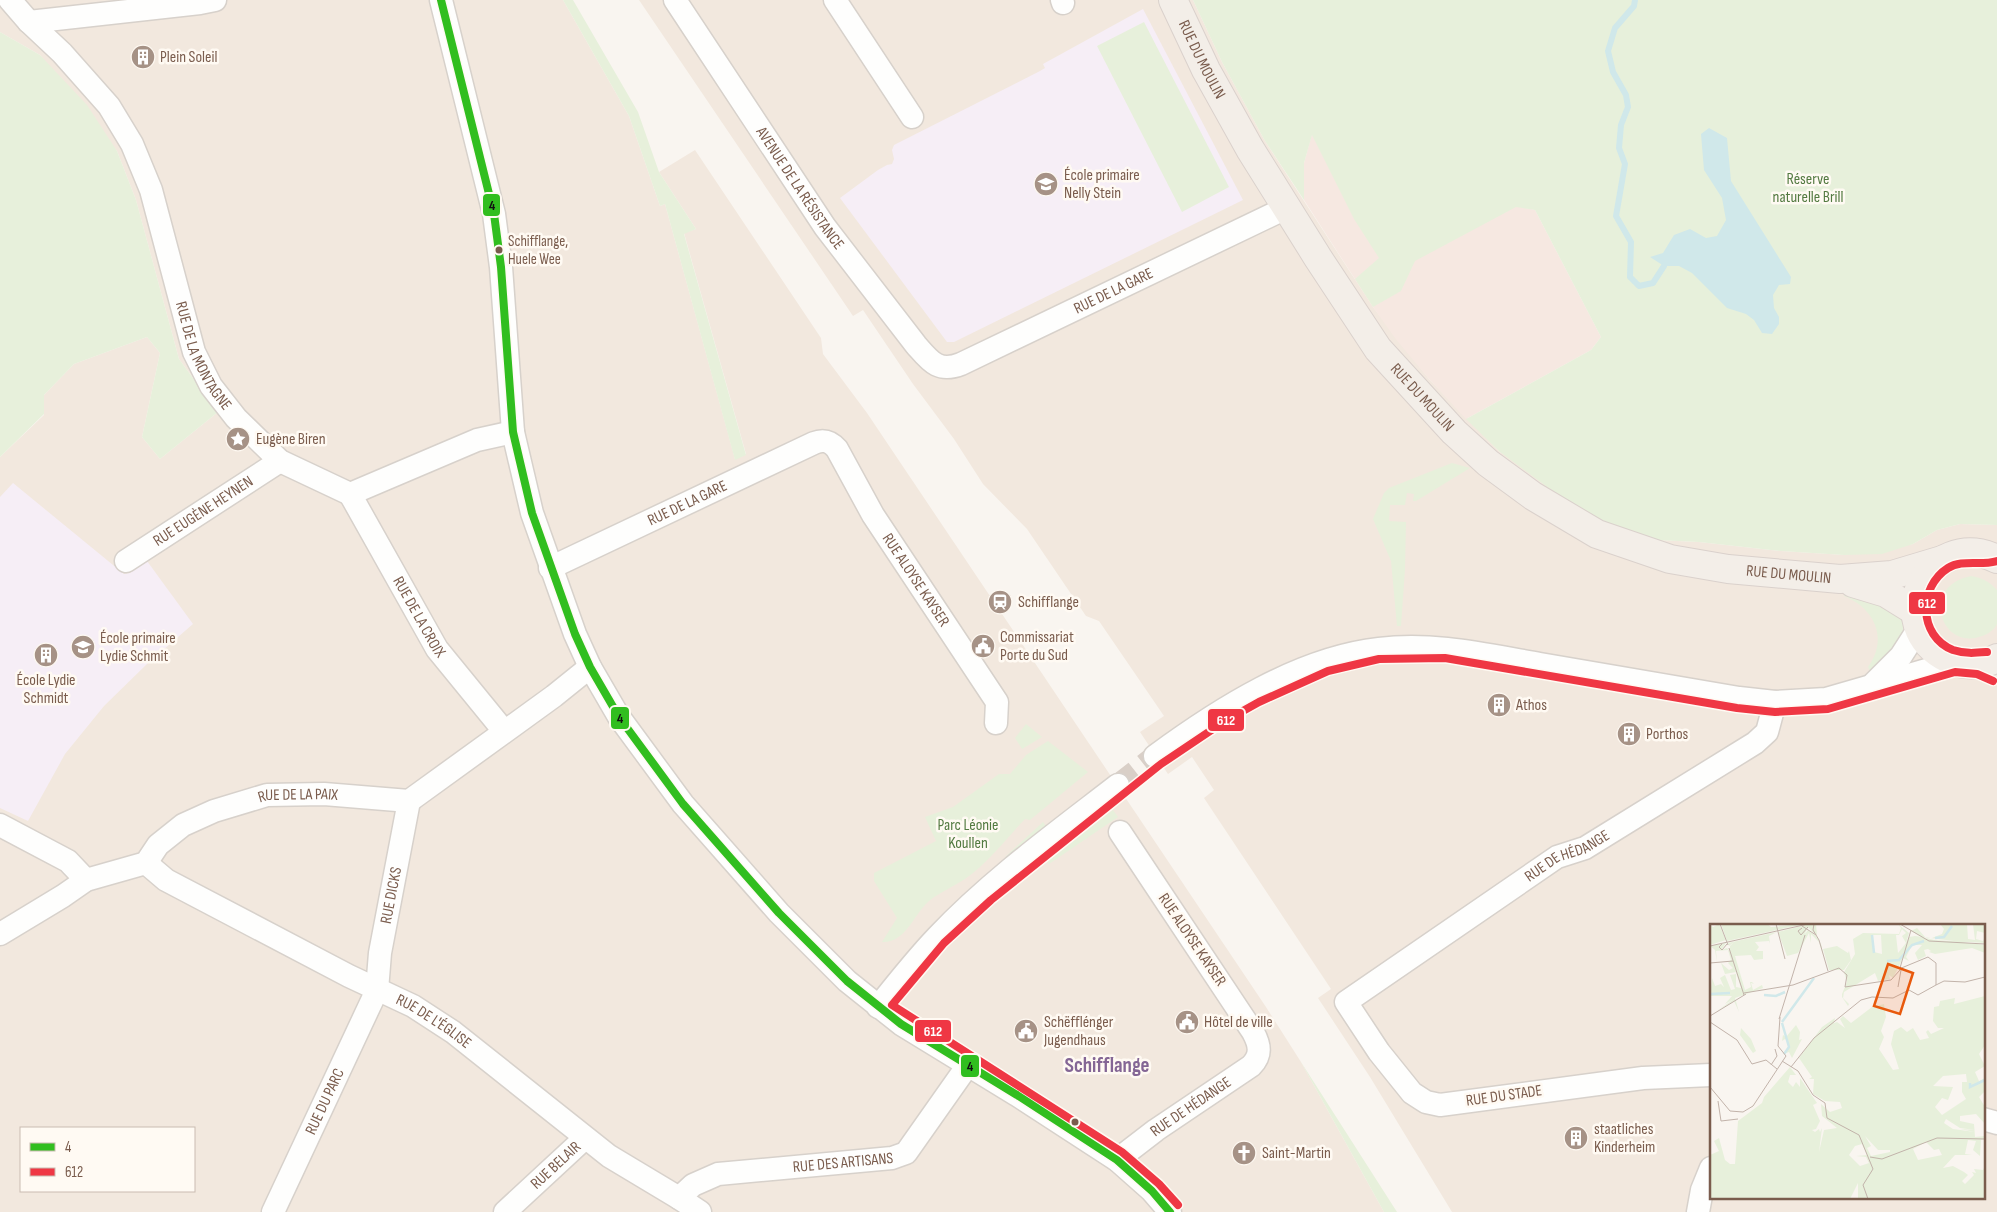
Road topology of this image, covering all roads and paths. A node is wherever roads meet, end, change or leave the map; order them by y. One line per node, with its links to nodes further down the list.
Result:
1 (10, 0): 7 (street, RUE DE LA MONTAGNE)
2 (215, 0): 7 (street)
3 (441, 0): 11 (street)
4 (675, 0): 10 (street, AVENUE DE LA RÉSISTANCE)
5 (836, 0): 8 (street)
6 (1173, 0): 9 (main road, RUE DU MOULIN)
7 (29, 22): 13 (street, RUE DE LA MONTAGNE)
8 (912, 117)
9 (1286, 208): 10 (street, RUE DE LA GARE); 19 (main road, RUE DU MOULIN)
10 (940, 367)
11 (513, 432): 14 (street); 18 (street)
12 (826, 441): 18 (street, RUE DE LA GARE); 25 (street, RUE ALOYSE KAYSER)
13 (280, 461): 14 (street, RUE DE LA MONTAGNE); 17 (street, RUE EUGÈNE HEYNEN)
14 (350, 494): 26 (street, RUE DE LA CROIX)
15 (1994, 555): 16 (main road)
16 (1942, 560): 19 (main road); 20 (main road)
17 (126, 561)
18 (550, 568): 22 (street)
19 (1840, 579): 20 (main road)
20 (1917, 620): 21 (main road); 23 (street)
21 (1982, 664): 23 (street)
22 (590, 667): 26 (street); 37 (street)
23 (1872, 685): 24 (street)
24 (1775, 702): 27 (street); 36 (street, RUE DE HÉDANGE)
25 (996, 723)
26 (504, 731): 29 (street)
27 (1156, 756)
28 (1118, 785): 37 (street)
29 (409, 801): 32 (street, RUE DE LA PAIX); 35 (street, RUE DICKS)
30 (0, 825): 33 (street)
31 (1120, 832): 38 (street, RUE ALOYSE KAYSER)
32 (146, 863): 33 (street); 35 (street, RUE DE L'ÉGLISE)
33 (86, 880): 34 (street)
34 (0, 934)
35 (377, 990): 43 (street, RUE DE L'ÉGLISE); 47 (street, RUE DU PARC)
36 (1346, 1002): 40 (street, RUE DU STADE)
37 (878, 1008): 39 (street)
38 (1259, 1050): 44 (street, RUE DE HÉDANGE)
39 (968, 1065): 44 (street); 46 (street, RUE DES ARTISANS)
40 (1710, 1075)
41 (1984, 1119): 42 (street)
42 (1997, 1123)
43 (585, 1138): 46 (street, RUE DE L'ÉGLISE); 48 (street, RUE BELAIR)
44 (1117, 1160): 50 (street)
45 (1710, 1170): 51 (street)
46 (680, 1198): 49 (street, RUE DE L'ÉGLISE)
47 (275, 1211)
48 (505, 1212)
49 (700, 1212)
50 (1170, 1212)
51 (1698, 1212)

